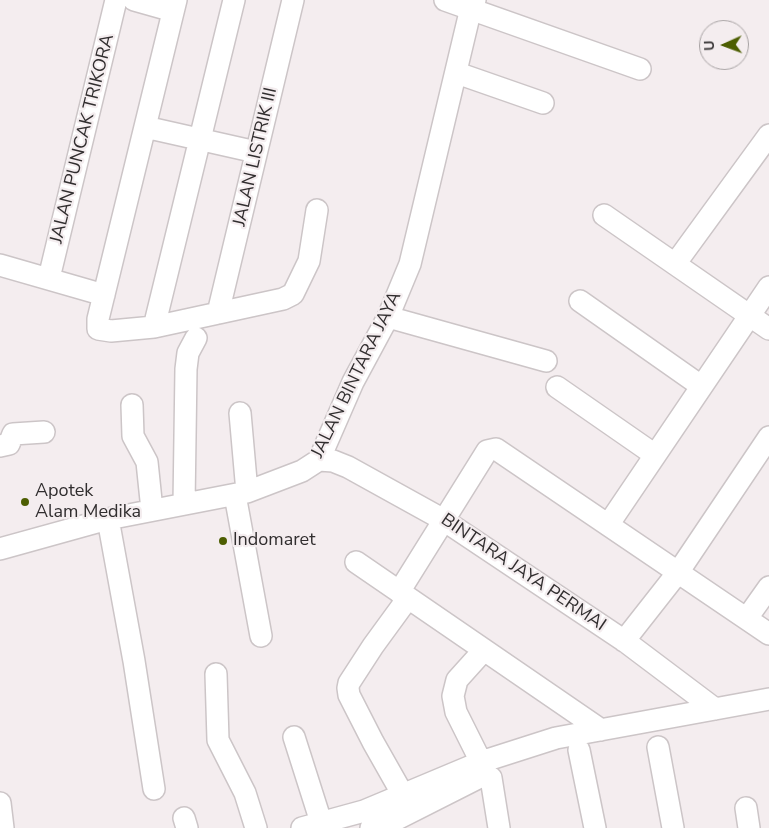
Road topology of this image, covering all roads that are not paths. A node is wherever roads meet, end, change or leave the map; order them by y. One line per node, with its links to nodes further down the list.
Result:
1 (116, 0): 19 (street, JALAN PUNCAK TRIKORA)
2 (134, 0): 7 (street)
3 (234, 0): 13 (street)
4 (293, 0): 14 (street, JALAN LISTRIK III)
5 (445, 0): 6 (street)
6 (473, 4): 8 (street); 9 (street, JALAN BINTARA JAYA)
7 (174, 5): 11 (street)
8 (640, 69)
9 (457, 73): 10 (street); 25 (street, JALAN BINTARA JAYA)
10 (543, 103)
11 (145, 127): 13 (street); 21 (street)
12 (769, 135): 17 (street)
13 (201, 138): 14 (street); 26 (street)
14 (256, 152): 23 (street, JALAN LISTRIK III)
15 (317, 210): 23 (street)
16 (604, 215): 17 (street)
17 (675, 264): 24 (street)
18 (0, 265): 19 (street)
19 (49, 278): 21 (street)
20 (769, 286): 24 (street)
21 (104, 295): 26 (street)
22 (580, 302): 30 (street)
23 (218, 313): 26 (street)
24 (749, 316): 27 (street); 30 (street)
25 (388, 317): 29 (street); 38 (street, JALAN BINTARA JAYA)
26 (154, 328)
27 (769, 329)
28 (196, 338): 40 (street)
29 (546, 361)
30 (701, 386): 37 (street)
31 (557, 387): 37 (street)
32 (132, 406): 41 (street)
33 (240, 412): 39 (street)
34 (44, 432): 36 (street)
35 (769, 437): 47 (street)
36 (0, 446)
37 (654, 455): 44 (street)
38 (319, 460): 39 (street, JALAN BINTARA JAYA); 43 (street, BINTARA JAYA PERMAI)
39 (241, 494): 40 (street, JALAN BINTARA JAYA); 52 (street)
40 (184, 504): 41 (street, JALAN BINTARA JAYA)
41 (152, 510): 42 (street, JALAN BINTARA JAYA)
42 (108, 519): 45 (street, JALAN BINTARA JAYA); 63 (street)
43 (442, 519): 44 (street); 49 (street); 53 (street, BINTARA JAYA PERMAI)
44 (608, 525): 47 (street)
45 (0, 549)
46 (356, 562): 49 (street)
47 (679, 571): 50 (street); 53 (street)
48 (769, 587): 50 (street)
49 (403, 595): 54 (street); 64 (street)
50 (747, 618): 51 (street)
51 (769, 634)
52 (262, 636)
53 (624, 641): 57 (street, BINTARA JAYA PERMAI)
54 (484, 650): 58 (street); 62 (street)
55 (216, 674): 69 (street)
56 (769, 699): 57 (street)
57 (715, 709): 58 (street)
58 (601, 730): 62 (street)
59 (294, 737): 66 (street)
60 (658, 747): 72 (street)
61 (579, 750): 71 (street)
62 (481, 762): 64 (street)
63 (154, 789)
64 (403, 795): 66 (street)
65 (0, 803): 68 (street)
66 (311, 825)
67 (385, 826): 70 (street)
68 (3, 828)
69 (256, 828)
70 (499, 828)
71 (595, 828)
72 (673, 828)

